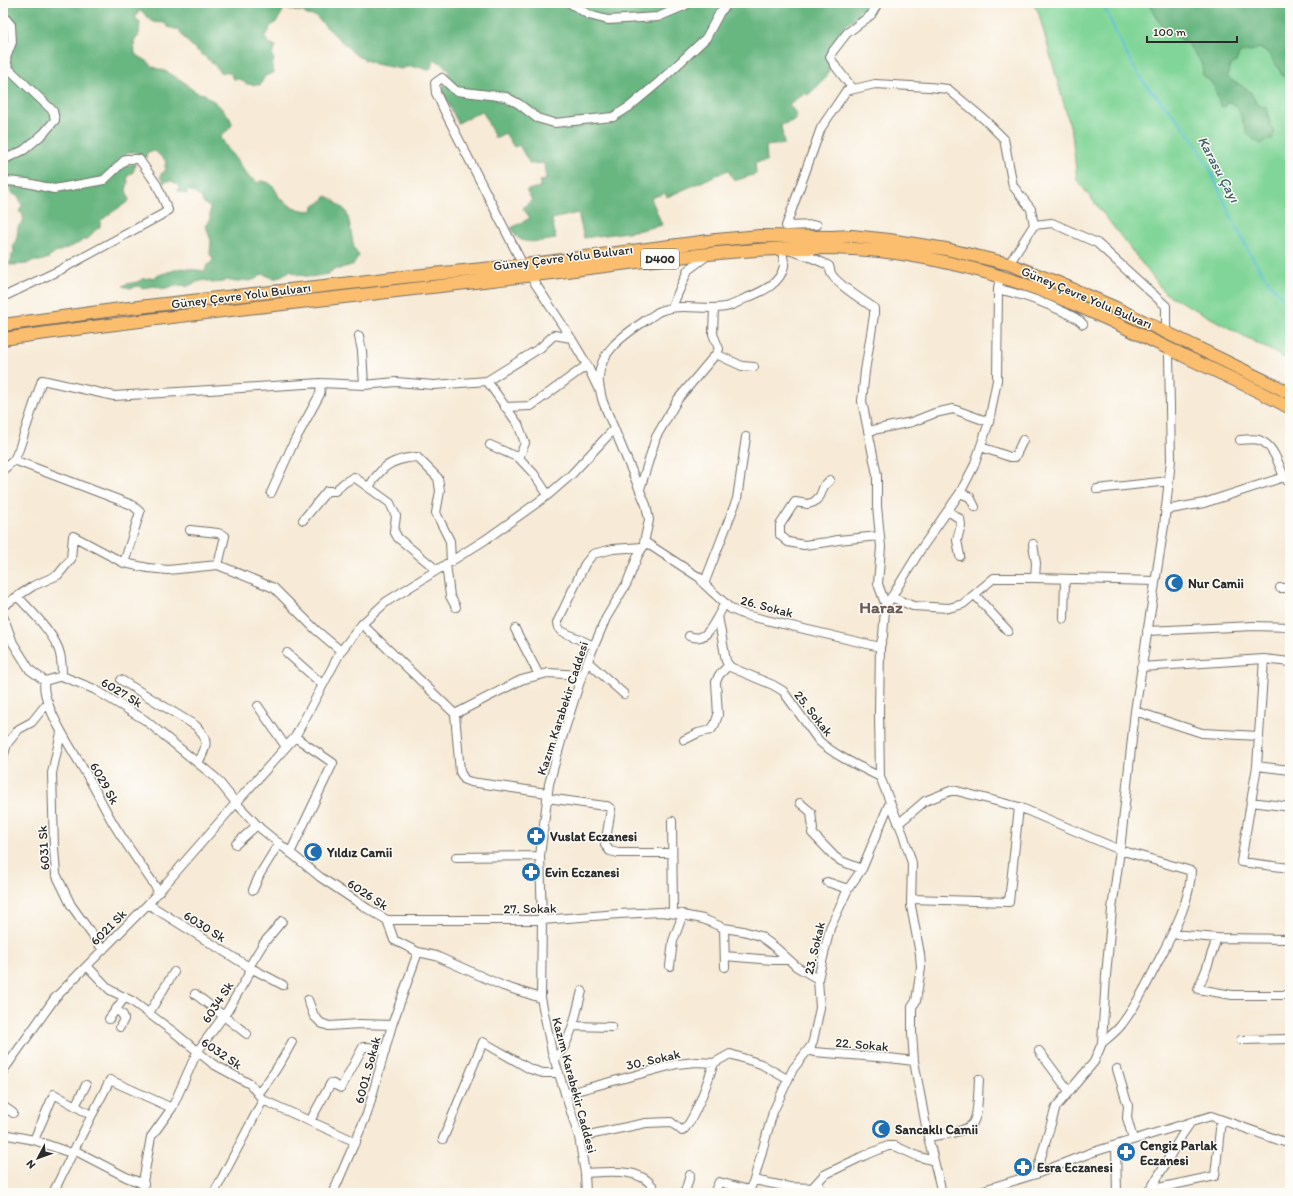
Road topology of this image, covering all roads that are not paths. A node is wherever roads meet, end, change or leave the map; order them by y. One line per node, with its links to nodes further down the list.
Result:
1 (570, 3): 2 (street)
2 (689, 3)
3 (729, 3): 14 (street)
4 (878, 3): 6 (street)
5 (3, 18): 7 (street)
6 (854, 89): 9 (street); 10 (street)
7 (3, 160)
8 (3, 178): 18 (street)
9 (817, 225)
10 (1034, 225): 13 (street); 23 (street)
11 (781, 248): 12 (highway, Güney Çevre Yolu Bulvarı / D400); 16 (highway, Güney Çevre Yolu Bulvarı / D400); 20 (street, Kazım Karabekir Caddesi); 40 (street)
12 (710, 253): 15 (highway, Güney Çevre Yolu Bulvarı / D400); 19 (street)
13 (1009, 264): 14 (highway, Güney Çevre Yolu Bulvarı / D400); 35 (highway, Güney Çevre Yolu Bulvarı / D400)
14 (523, 265): 15 (street); 22 (highway, Güney Çevre Yolu Bulvarı / D400)
15 (531, 275): 25 (street); 26 (highway, Güney Çevre Yolu Bulvarı / D400)
16 (1000, 276): 17 (street); 37 (highway, Güney Çevre Yolu Bulvarı / D400)
17 (998, 289): 21 (street); 38 (street)
18 (3, 297)
19 (672, 307): 20 (street, Kazım Karabekir Caddesi); 34 (street, Kazım Karabekir Caddesi)
20 (714, 308): 27 (street)
21 (1082, 324)
22 (3, 325)
23 (1166, 328)
24 (359, 336): 33 (street)
25 (571, 338): 29 (street); 31 (street)
26 (3, 339)
27 (716, 354): 30 (street); 54 (street)
28 (1169, 356): 51 (street)
29 (587, 365): 34 (street); 36 (street)
30 (754, 367)
31 (487, 381): 33 (street); 36 (street)
32 (321, 383): 33 (street); 47 (street); 56 (street)
33 (364, 385)
34 (601, 392): 39 (street, Kazım Karabekir Caddesi)
35 (1290, 393)
36 (505, 407): 46 (street)
37 (1290, 408)
38 (989, 422): 40 (street); 45 (street)
39 (614, 429): 54 (street, Kazım Karabekir Caddesi); 58 (street, 6021 Sk)
40 (868, 431): 64 (street)
41 (746, 437): 75 (street)
42 (1023, 440): 45 (street)
43 (1240, 440): 49 (street)
44 (490, 445): 46 (street)
45 (981, 446): 57 (street)
46 (519, 458): 58 (street)
47 (14, 460): 48 (street); 68 (street)
48 (3, 470)
49 (1284, 477): 52 (street); 60 (street)
50 (830, 480): 64 (street)
51 (1169, 481): 55 (street); 60 (street)
52 (1290, 484)
53 (369, 487): 62 (street); 69 (street); 71 (street)
54 (640, 489): 65 (street, Kazım Karabekir Caddesi)
55 (1097, 489)
56 (270, 493)
57 (960, 493): 59 (street); 61 (street)
58 (548, 495): 69 (street, 6021 Sk)
59 (975, 507)
60 (1165, 510): 74 (street)
61 (948, 511): 67 (street); 80 (street)
62 (303, 520)
63 (190, 530): 70 (street)
64 (879, 536): 83 (street)
65 (644, 544): 75 (street, 26. Sokak); 94 (street, Kazım Karabekir Caddesi); 94 (street)
66 (1033, 544): 72 (street)
67 (960, 556)
68 (124, 562): 70 (street); 79 (street)
69 (448, 563): 71 (street, 6021 Sk); 84 (street)
70 (218, 565): 96 (street)
71 (437, 570): 88 (street, 6021 Sk)
72 (1035, 578): 73 (street); 78 (street)
73 (1065, 579): 74 (street); 87 (street)
74 (1155, 581): 92 (street)
75 (704, 584): 81 (street, 26. Sokak)
76 (1280, 588): 77 (street)
77 (1290, 588)
78 (975, 595): 80 (street); 91 (street)
79 (18, 597): 82 (street); 105 (street)
80 (891, 597): 83 (street)
81 (725, 603): 86 (street); 95 (street, 26. Sokak)
82 (3, 606)
83 (886, 606): 95 (street)
84 (456, 607)
85 (3, 616): 107 (street)
86 (718, 616): 93 (street); 101 (street)
87 (1064, 619)
88 (362, 624): 96 (street, 6021 Sk); 113 (street)
89 (1290, 627): 92 (street)
90 (515, 629): 103 (street)
91 (1008, 631)
92 (1147, 631): 102 (street)
93 (689, 636)
94 (594, 646): 99 (street, Kazım Karabekir Caddesi)
95 (880, 647): 123 (street)
96 (341, 651): 108 (street, 6021 Sk)
97 (287, 653): 108 (street)
98 (1264, 659): 100 (street); 102 (street); 115 (street)
99 (588, 662): 104 (street, Kazım Karabekir Caddesi); 109 (street)
100 (1290, 662)
101 (729, 665): 117 (street); 123 (street, 25. Sokak)
102 (1141, 667): 112 (street)
103 (539, 675): 104 (street); 113 (street)
104 (582, 675): 124 (street, Kazım Karabekir Caddesi)
105 (62, 676): 107 (street); 120 (street, 6027 Sk)
106 (121, 680): 120 (street)
107 (45, 681): 110 (street, 6029 Sk)
108 (323, 685): 116 (street, 6021 Sk)
109 (624, 694)
110 (48, 702): 114 (street, 6029 Sk); 119 (street)
111 (258, 706): 118 (street)
112 (1134, 711): 115 (street); 136 (street)
113 (455, 714): 124 (street)
114 (61, 733): 146 (street, 6029 Sk); 158 (street, 6031 Sk)
115 (1259, 736): 121 (street)
116 (295, 737): 118 (street, 6021 Sk); 137 (street)
117 (684, 740)
118 (286, 747): 127 (street, 6021 Sk)
119 (3, 758)
120 (198, 763): 127 (street, 6027 Sk)
121 (1257, 766): 122 (street); 126 (street)
122 (1290, 770)
123 (880, 777): 125 (street)
124 (547, 796): 138 (street); 139 (street, Kazım Karabekir Caddesi)
125 (890, 802): 132 (street); 142 (street, 23. Sokak)
126 (1251, 802): 130 (street); 141 (street)
127 (236, 803): 133 (street, 6026 Sk); 146 (street, 6021 Sk)
128 (800, 803): 142 (street)
129 (1019, 807): 132 (street); 136 (street); 147 (street)
130 (1290, 807)
131 (672, 821): 138 (street)
132 (898, 824): 147 (street)
133 (256, 825): 134 (street, 6026 Sk); 135 (street)
134 (279, 843): 137 (street, 6026 Sk); 145 (street)
135 (236, 844)
136 (1120, 850): 155 (street); 187 (street)
137 (290, 853): 152 (street, 6026 Sk)
138 (672, 853): 149 (street)
139 (540, 856): 140 (street); 153 (street, Kazım Karabekir Caddesi)
140 (456, 857)
141 (1290, 868)
142 (862, 869): 144 (street, 23. Sokak)
143 (827, 882): 144 (street)
144 (848, 889): 167 (street, 23. Sokak)
145 (253, 890)
146 (159, 892): 148 (street, 6021 Sk)
147 (911, 899): 193 (street)
148 (148, 904): 158 (street, 6021 Sk); 165 (street, 6030 Sk)
149 (673, 913): 150 (street, 27. Sokak); 153 (street, 27. Sokak)
150 (683, 914): 154 (street, 27. Sokak); 163 (street)
151 (282, 920): 165 (street, 6034 Sk)
152 (387, 920): 153 (street, 27. Sokak); 159 (street, 6026 Sk)
153 (542, 920): 173 (street, Kazım Karabekir Caddesi)
154 (724, 928): 160 (street); 161 (street, 27. Sokak)
155 (1172, 934): 156 (street); 187 (street)
156 (1217, 938): 157 (street); 171 (street)
157 (1290, 940)
158 (103, 950): 162 (street, 6021 Sk)
159 (418, 952): 173 (street, 6026 Sk); 179 (street, 6001. Sokak)
160 (725, 956): 161 (street); 164 (street)
161 (787, 960): 167 (street, 27. Sokak)
162 (87, 966): 172 (street, 6032 Sk); 196 (street, 6021 Sk)
163 (670, 966)
164 (725, 967)
165 (249, 970): 168 (street, 6030 Sk); 177 (street, 6034 Sk)
166 (174, 972): 176 (street)
167 (818, 979): 188 (street, 23. Sokak)
168 (283, 985)
169 (582, 991): 180 (street)
170 (195, 994): 177 (street)
171 (1290, 995)
172 (125, 997): 175 (street); 176 (street, 6032 Sk)
173 (540, 998): 192 (street, Kazım Karabekir Caddesi)
174 (308, 1000): 179 (street)
175 (116, 1009): 178 (street); 182 (street)
176 (149, 1013): 190 (street, 6032 Sk)
177 (224, 1015): 183 (street); 190 (street, 6034 Sk)
178 (109, 1019)
179 (392, 1025): 191 (street, 6001. Sokak)
180 (572, 1026): 181 (street); 192 (street)
181 (612, 1027)
182 (120, 1028)
183 (247, 1034)
184 (1241, 1040): 185 (street)
185 (1290, 1040)
186 (292, 1042): 203 (street)
187 (1102, 1043): 201 (street)
188 (808, 1050): 193 (street, 22. Sokak); 198 (street, 23. Sokak)
189 (1039, 1051): 201 (street)
190 (197, 1052): 203 (street, 6032 Sk); 206 (street, 6034 Sk)
191 (385, 1052): 210 (street); 218 (street, 6001. Sokak)
192 (554, 1060): 197 (street, Kazım Karabekir Caddesi)
193 (914, 1061): 214 (street)
194 (714, 1063): 198 (street, 30. Sokak); 202 (street, 30. Sokak); 213 (street)
195 (1117, 1069): 215 (street)
196 (3, 1071)
197 (558, 1073): 202 (street, Kazım Karabekir Caddesi); 217 (street)
198 (787, 1079): 226 (street, 23. Sokak)
199 (979, 1079): 214 (street)
200 (86, 1085): 205 (street)
201 (1069, 1091): 224 (street)
202 (565, 1094): 213 (street, Kazım Karabekir Caddesi)
203 (261, 1097): 210 (street, 6032 Sk); 233 (street)
204 (3, 1106): 207 (street)
205 (75, 1106): 208 (street); 216 (street)
206 (172, 1108): 208 (street); 228 (street, 6034 Sk)
207 (13, 1113)
208 (91, 1115): 221 (street)
209 (1221, 1120): 211 (street); 219 (street); 230 (street)
210 (310, 1121): 218 (street, 6032 Sk)
211 (1191, 1122): 215 (street); 230 (street)
212 (3, 1134): 216 (street)
213 (579, 1137): 223 (street, Kazım Karabekir Caddesi)
214 (928, 1137): 222 (street)
215 (1133, 1139): 220 (street)
216 (34, 1140): 221 (street)
217 (443, 1140)
218 (356, 1142): 234 (street, 6001. Sokak)
219 (1290, 1144)
220 (1116, 1145): 224 (street); 242 (street)
221 (72, 1152): 228 (street); 229 (street)
222 (934, 1161): 227 (street); 240 (street)
223 (585, 1173): 235 (street, Kazım Karabekir Caddesi); 236 (street)
224 (1036, 1174): 241 (street)
225 (690, 1175): 237 (street)
226 (754, 1180): 227 (street); 231 (street, 23. Sokak)
227 (817, 1183): 239 (street)
228 (144, 1184): 232 (street, 6034 Sk)
229 (56, 1191)
230 (1149, 1191)
231 (748, 1192): 238 (street)
232 (141, 1193)
233 (214, 1193)
234 (333, 1193)
235 (586, 1193)
236 (656, 1193)
237 (683, 1193)
238 (714, 1193)
239 (824, 1193)
240 (942, 1193)
241 (974, 1193)
242 (1117, 1193)

